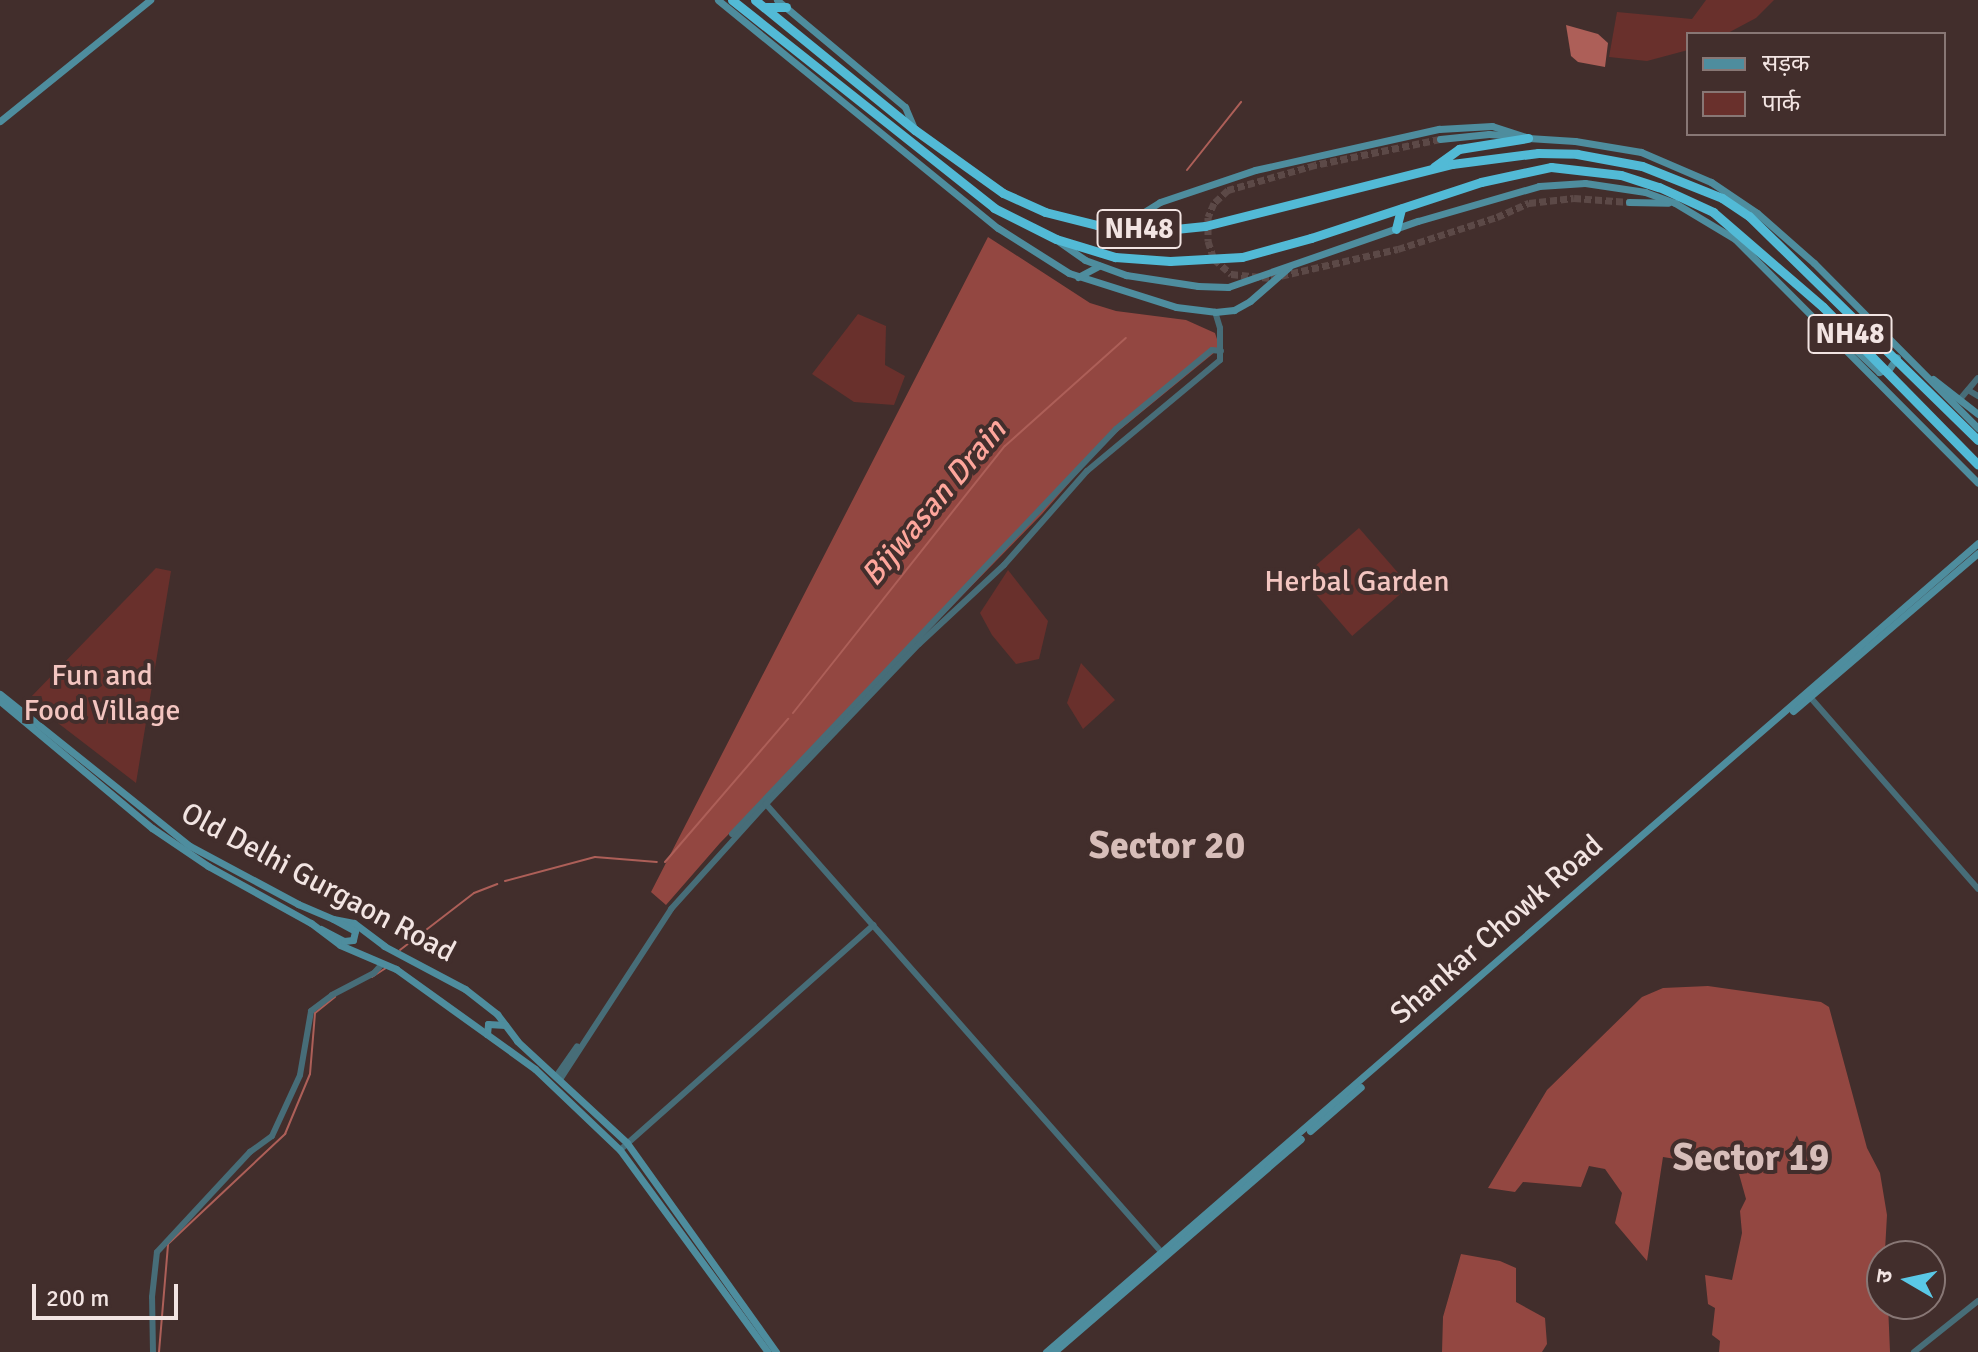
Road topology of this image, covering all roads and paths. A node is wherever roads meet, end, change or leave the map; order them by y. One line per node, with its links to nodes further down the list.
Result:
1 (150, 0): 8 (main road)
2 (718, 0): 21 (main road)
3 (732, 0): 18 (highway, NH48)
4 (755, 0): 6 (highway, NH48)
5 (777, 0): 7 (main road)
6 (764, 7): 7 (highway); 9 (highway, NH48)
7 (786, 7): 9 (main road)
8 (0, 121)
9 (915, 130): 16 (highway, NH48)
10 (1528, 138): 11 (main road); 12 (highway); 16 (main road); 24 (main road)
11 (1440, 139)
12 (1432, 169): 16 (highway, NH48); 33 (highway, NH48, bridge)
13 (1629, 202): 14 (main road)
14 (1675, 203): 17 (main road); 23 (main road)
15 (1401, 209): 17 (highway); 18 (highway, NH48); 34 (highway, NH48, bridge)
16 (1120, 227)
17 (1396, 229): 19 (main road)
18 (1056, 239): 20 (main road)
19 (1291, 265): 20 (main road); 22 (main road)
20 (1099, 266): 21 (main road)
21 (1078, 277): 22 (main road)
22 (1215, 312): 25 (street)
23 (1812, 319): 24 (main road); 35 (main road)
24 (1894, 344): 26 (main road)
25 (1221, 351): 41 (street); 41 (street)
26 (1928, 377): 30 (main road); 32 (main road)
27 (1978, 378): 28 (street)
28 (1968, 390): 29 (street); 30 (street)
29 (1978, 397): 31 (street)
30 (1961, 398): 31 (main road)
31 (1976, 411)
32 (1978, 428)
33 (1978, 440)
34 (1978, 465)
35 (1978, 483)
36 (1978, 543): 52 (main road, Shankar Chowk Road)
37 (1978, 553): 39 (main road, Shankar Chowk Road)
38 (0, 694): 43 (main road, Old Delhi Gurgaon Road)
39 (1810, 697): 42 (street); 52 (main road, Shankar Chowk Road)
40 (0, 701): 44 (main road, Old Delhi Gurgaon Road)
41 (764, 802): 45 (street); 49 (street)
42 (1978, 889)
43 (333, 919): 44 (main road); 47 (main road, Old Delhi Gurgaon Road)
44 (311, 923): 46 (main road, Old Delhi Gurgaon Road)
45 (873, 925): 50 (street); 52 (street)
46 (385, 965): 48 (main road, Old Delhi Gurgaon Road); 54 (street)
47 (506, 1026): 48 (main road); 49 (main road, Old Delhi Gurgaon Road)
48 (487, 1034): 51 (main road, Old Delhi Gurgaon Road)
49 (559, 1076): 50 (main road, Old Delhi Gurgaon Road)
50 (627, 1143): 51 (street); 56 (main road, Old Delhi Gurgaon Road)
51 (620, 1150): 55 (main road, Old Delhi Gurgaon Road)
52 (1164, 1256): 57 (main road, Shankar Chowk Road); 58 (main road, Shankar Chowk Road)
53 (1978, 1301): 59 (street)
54 (153, 1352)
55 (768, 1352)
56 (776, 1352)
57 (1046, 1352)
58 (1054, 1352)
59 (1914, 1352)

